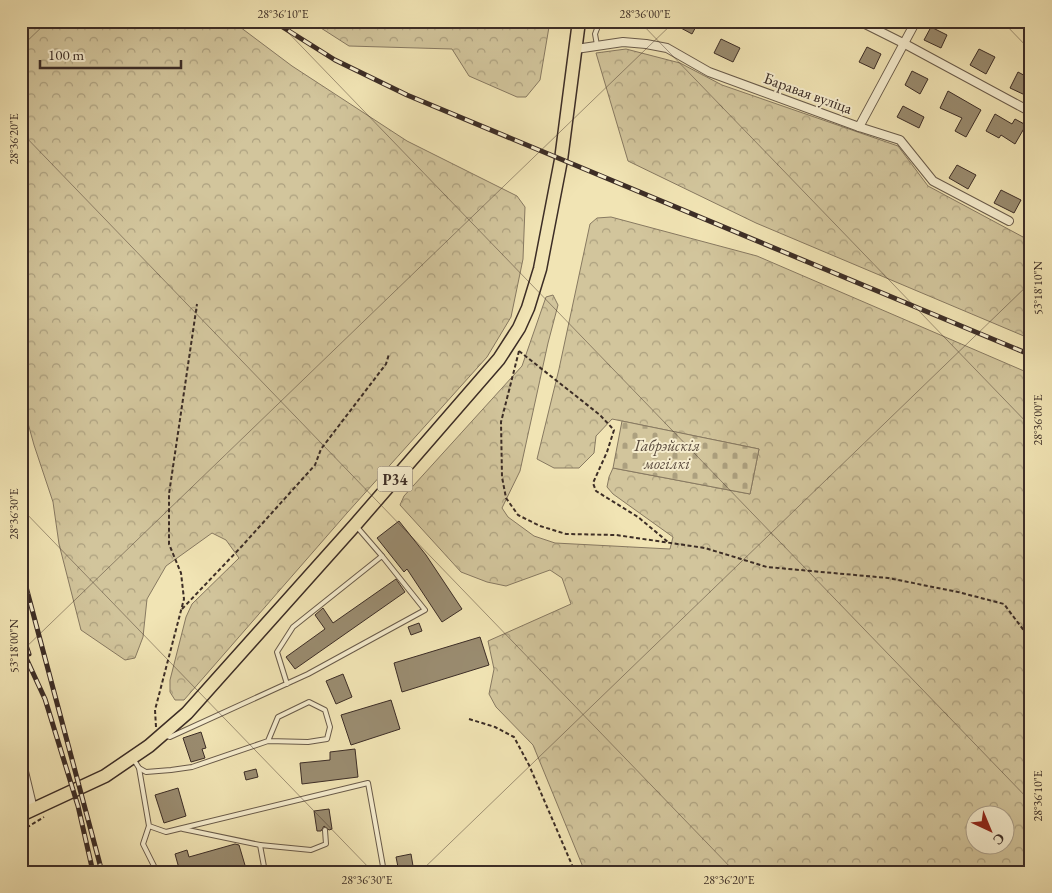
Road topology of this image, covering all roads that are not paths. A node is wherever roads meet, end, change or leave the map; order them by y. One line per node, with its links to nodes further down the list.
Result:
1 (580, 21): 7 (main road, Р34)
2 (600, 21): 5 (lane)
3 (860, 21): 6 (street)
4 (916, 21): 6 (street)
5 (596, 44): 7 (street, Баравая вуліца); 9 (street, Баравая вуліца)
6 (905, 44): 8 (street); 9 (street)
7 (576, 49): 11 (main road, Р34)
8 (1031, 112)
9 (860, 126): 10 (street, Баравая вуліца)
10 (1009, 221)
11 (355, 525): 12 (lane); 14 (main road, Р34)
12 (382, 556): 13 (lane); 13 (lane)
13 (287, 684): 14 (lane)
14 (162, 734): 17 (main road, Р34)
15 (268, 741): 15 (lane); 17 (lane)
16 (21, 759): 18 (street)
17 (136, 763): 18 (main road, Р34); 19 (lane)
18 (27, 812)
19 (149, 826): 20 (lane); 23 (lane)
20 (180, 828): 22 (lane); 25 (lane)
21 (324, 830): 22 (lane)
22 (260, 845): 24 (lane)
23 (157, 872)
24 (265, 872)
25 (384, 872)

